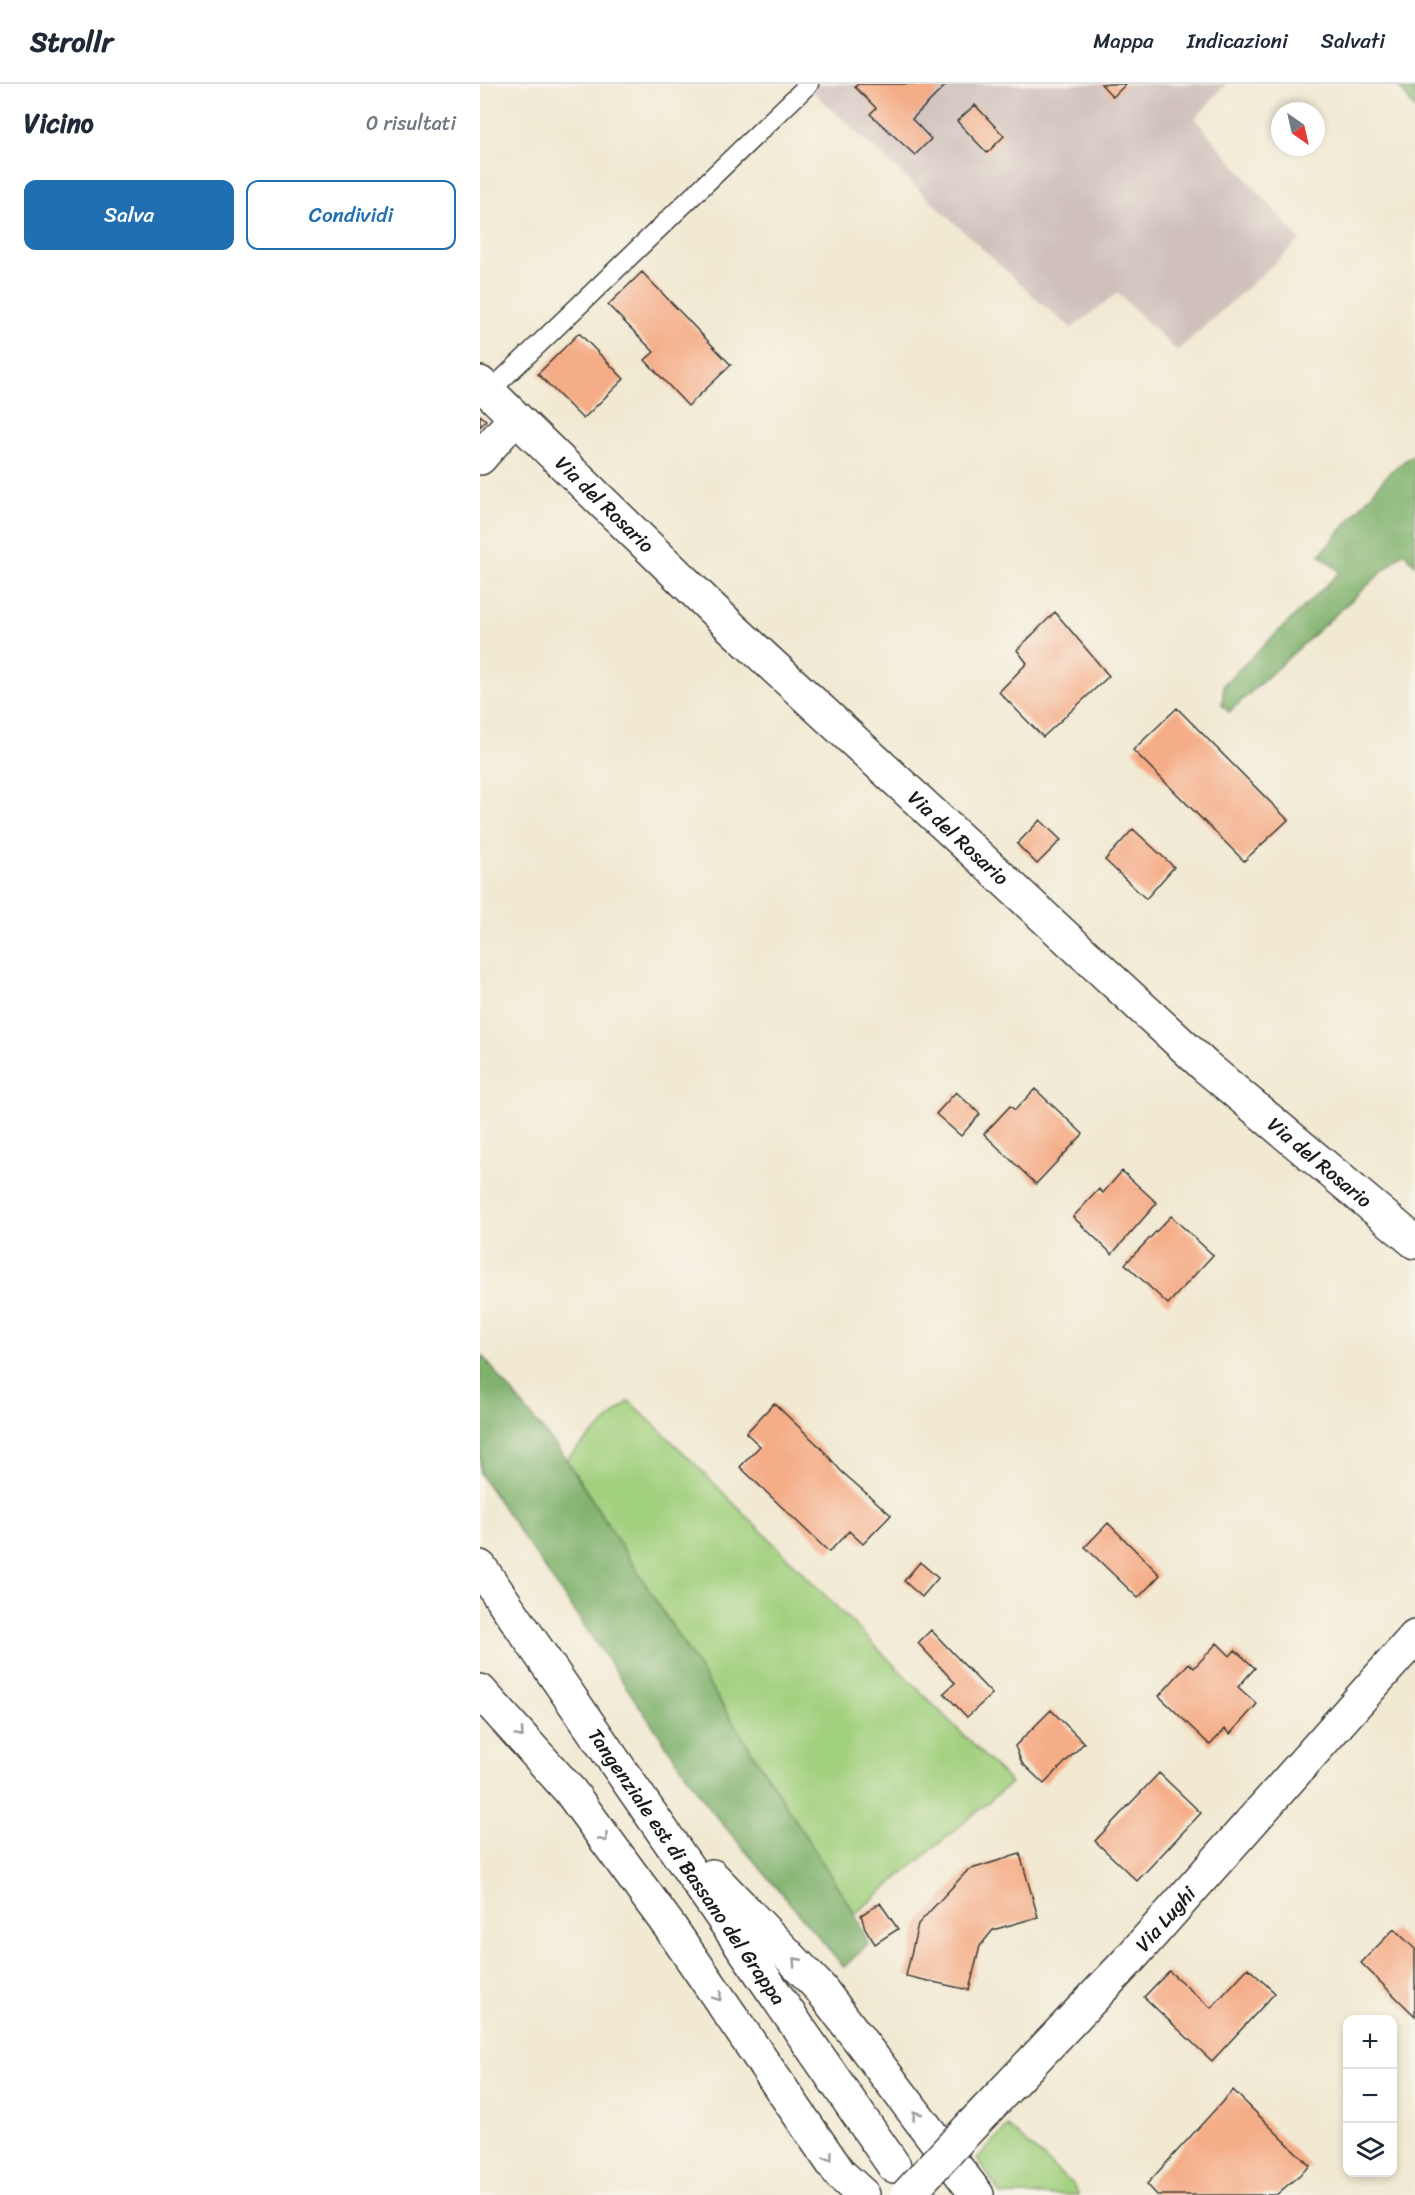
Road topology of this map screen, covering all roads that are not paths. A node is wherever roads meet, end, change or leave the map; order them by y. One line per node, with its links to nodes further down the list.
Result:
1 (809, 84): 2 (lane)
2 (485, 388): 3 (main road, Via del Rosario)
3 (515, 418): 4 (main road); 5 (main road, Via del Rosario)
4 (480, 458)
5 (1415, 1242)
6 (480, 1567): 9 (main road, Tangenziale est di Bassano del Grappa)
7 (1415, 1637): 10 (main road, Via Lughi, bridge)
8 (480, 1691): 11 (main road, one-way to 11)
9 (652, 1817): 10 (main road, Tangenziale est di Bassano del Grappa); 12 (main road, one-way to 9)
10 (901, 2180)
11 (863, 2195)
12 (977, 2195)

